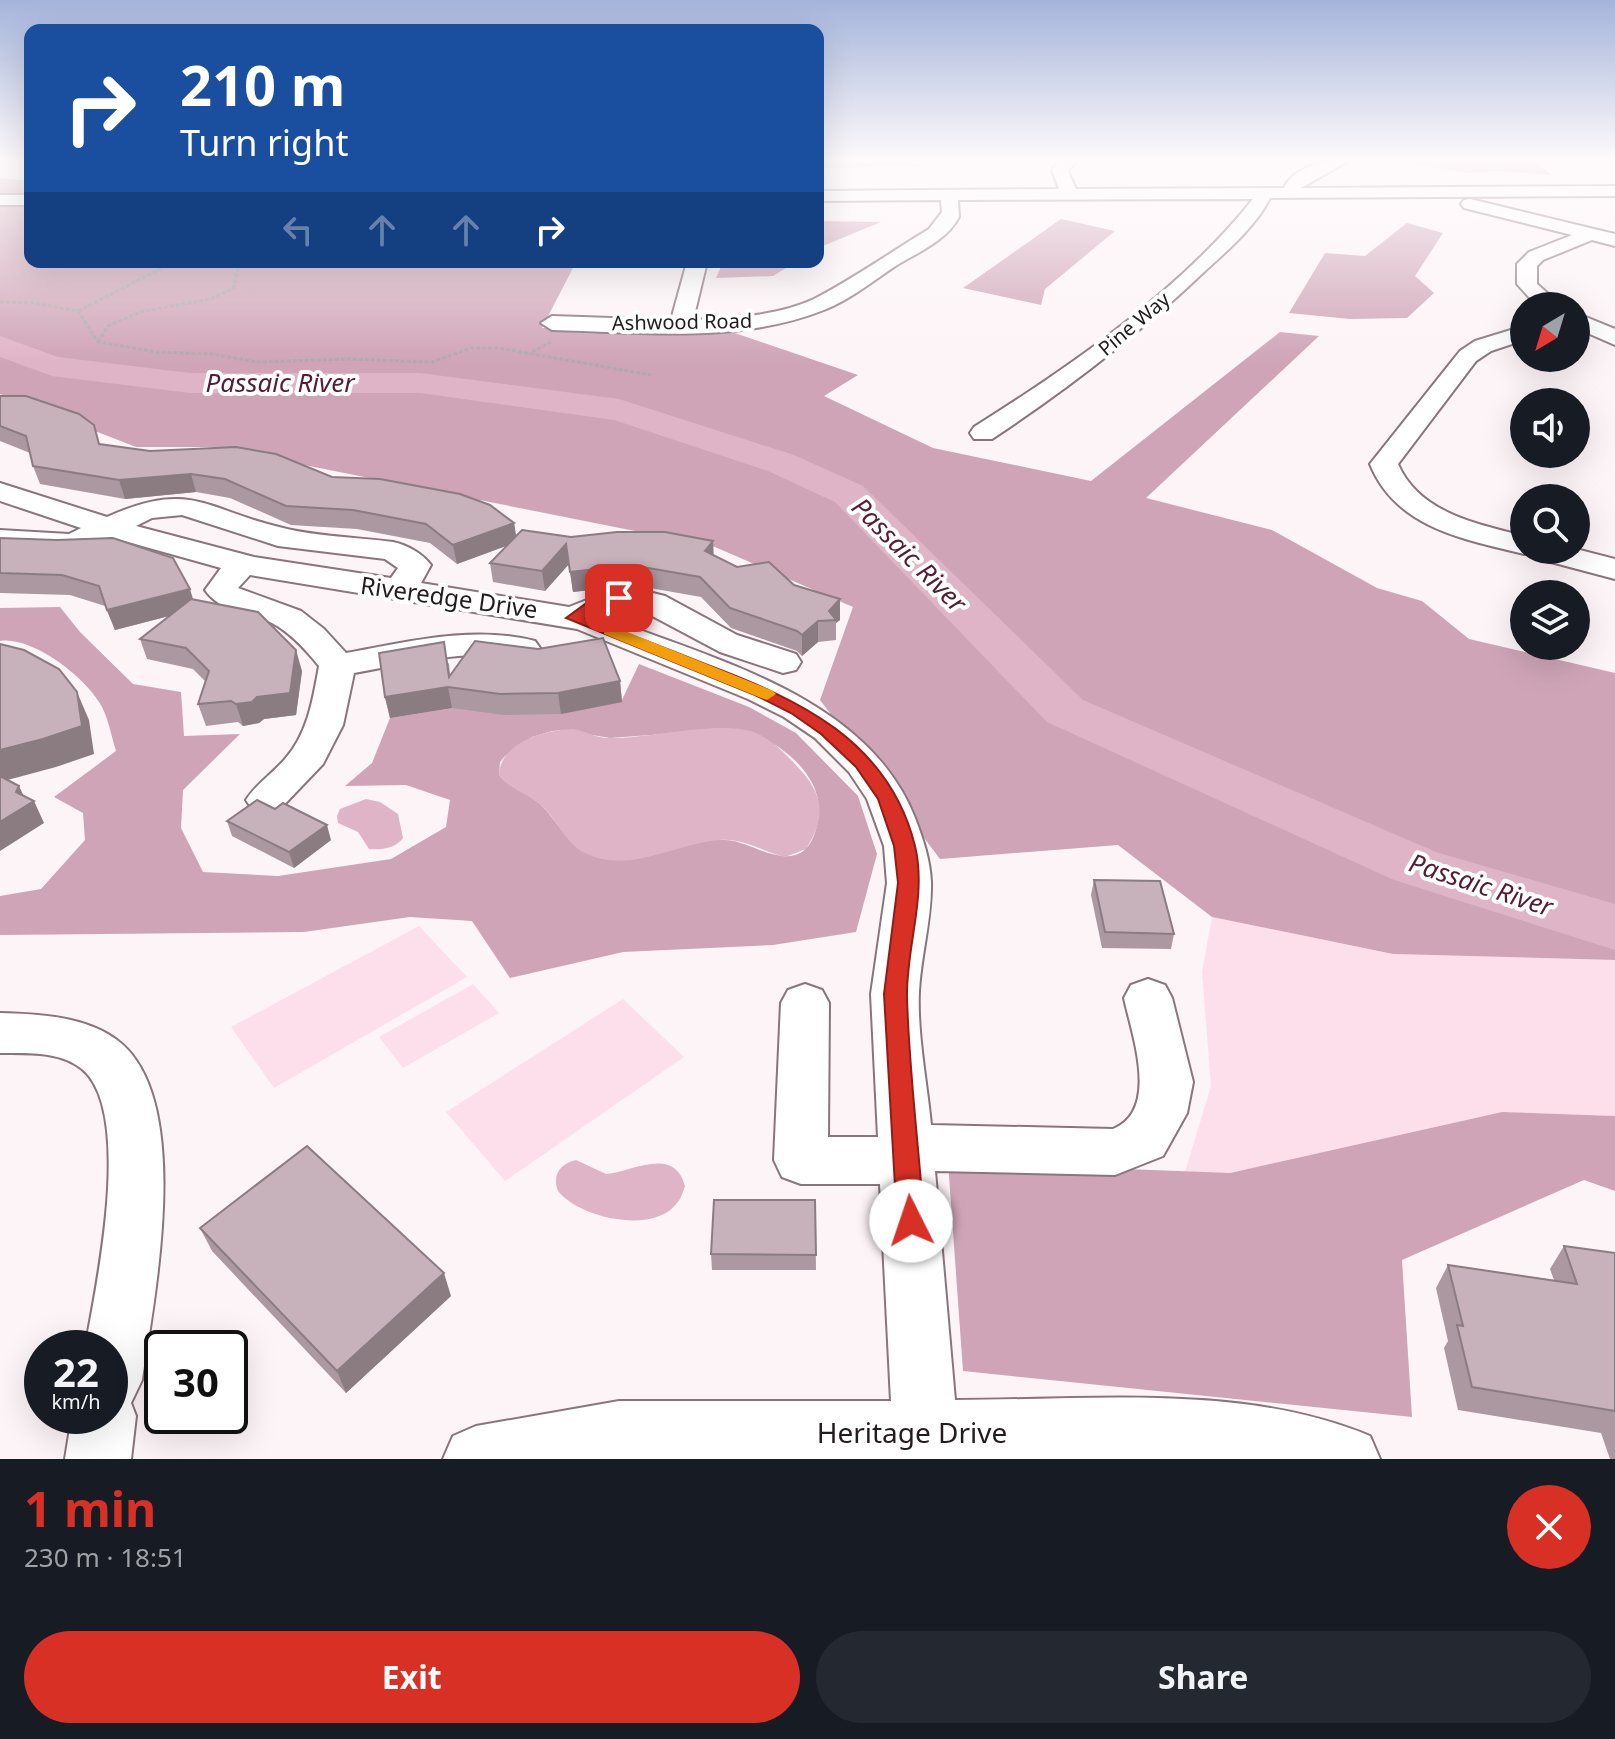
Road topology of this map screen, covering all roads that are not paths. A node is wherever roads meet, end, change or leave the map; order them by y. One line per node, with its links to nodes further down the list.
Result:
1 (942, 227): 9 (street, Ashwood Road)
2 (1240, 227): 13 (street, Pine Way)
3 (1558, 227): 4 (street)
4 (1588, 235): 5 (street); 7 (street)
5 (1615, 240)
6 (695, 268): 9 (street)
7 (1530, 292)
8 (552, 323): 9 (street, Ashwood Road)
9 (681, 324)
10 (1590, 328): 12 (street)
11 (1510, 337): 17 (street)
12 (1615, 338)
13 (983, 433)
14 (3, 495): 15 (street, Riveredge Drive)
15 (108, 528): 16 (street); 19 (street, Riveredge Drive); 21 (street)
16 (0, 539)
17 (1510, 541)
18 (1590, 562): 20 (street)
19 (244, 564): 21 (street, Riveredge Drive); 24 (street)
20 (1615, 569)
21 (400, 591): 22 (street, Riveredge Drive)
22 (586, 622): 23 (street); 24 (street); 29 (street, Riveredge Drive)
23 (783, 662)
24 (337, 665): 25 (street)
25 (266, 800)
26 (1148, 998): 29 (street)
27 (805, 1003): 29 (street)
28 (0, 1033): 30 (street)
29 (906, 1155): 32 (street, Riveredge Drive)
30 (118, 1330)
31 (101, 1434): 33 (street)
32 (927, 1446): 34 (street, Heritage Drive); 35 (street, Heritage Drive)
33 (98, 1459)
34 (476, 1459)
35 (1347, 1459)

